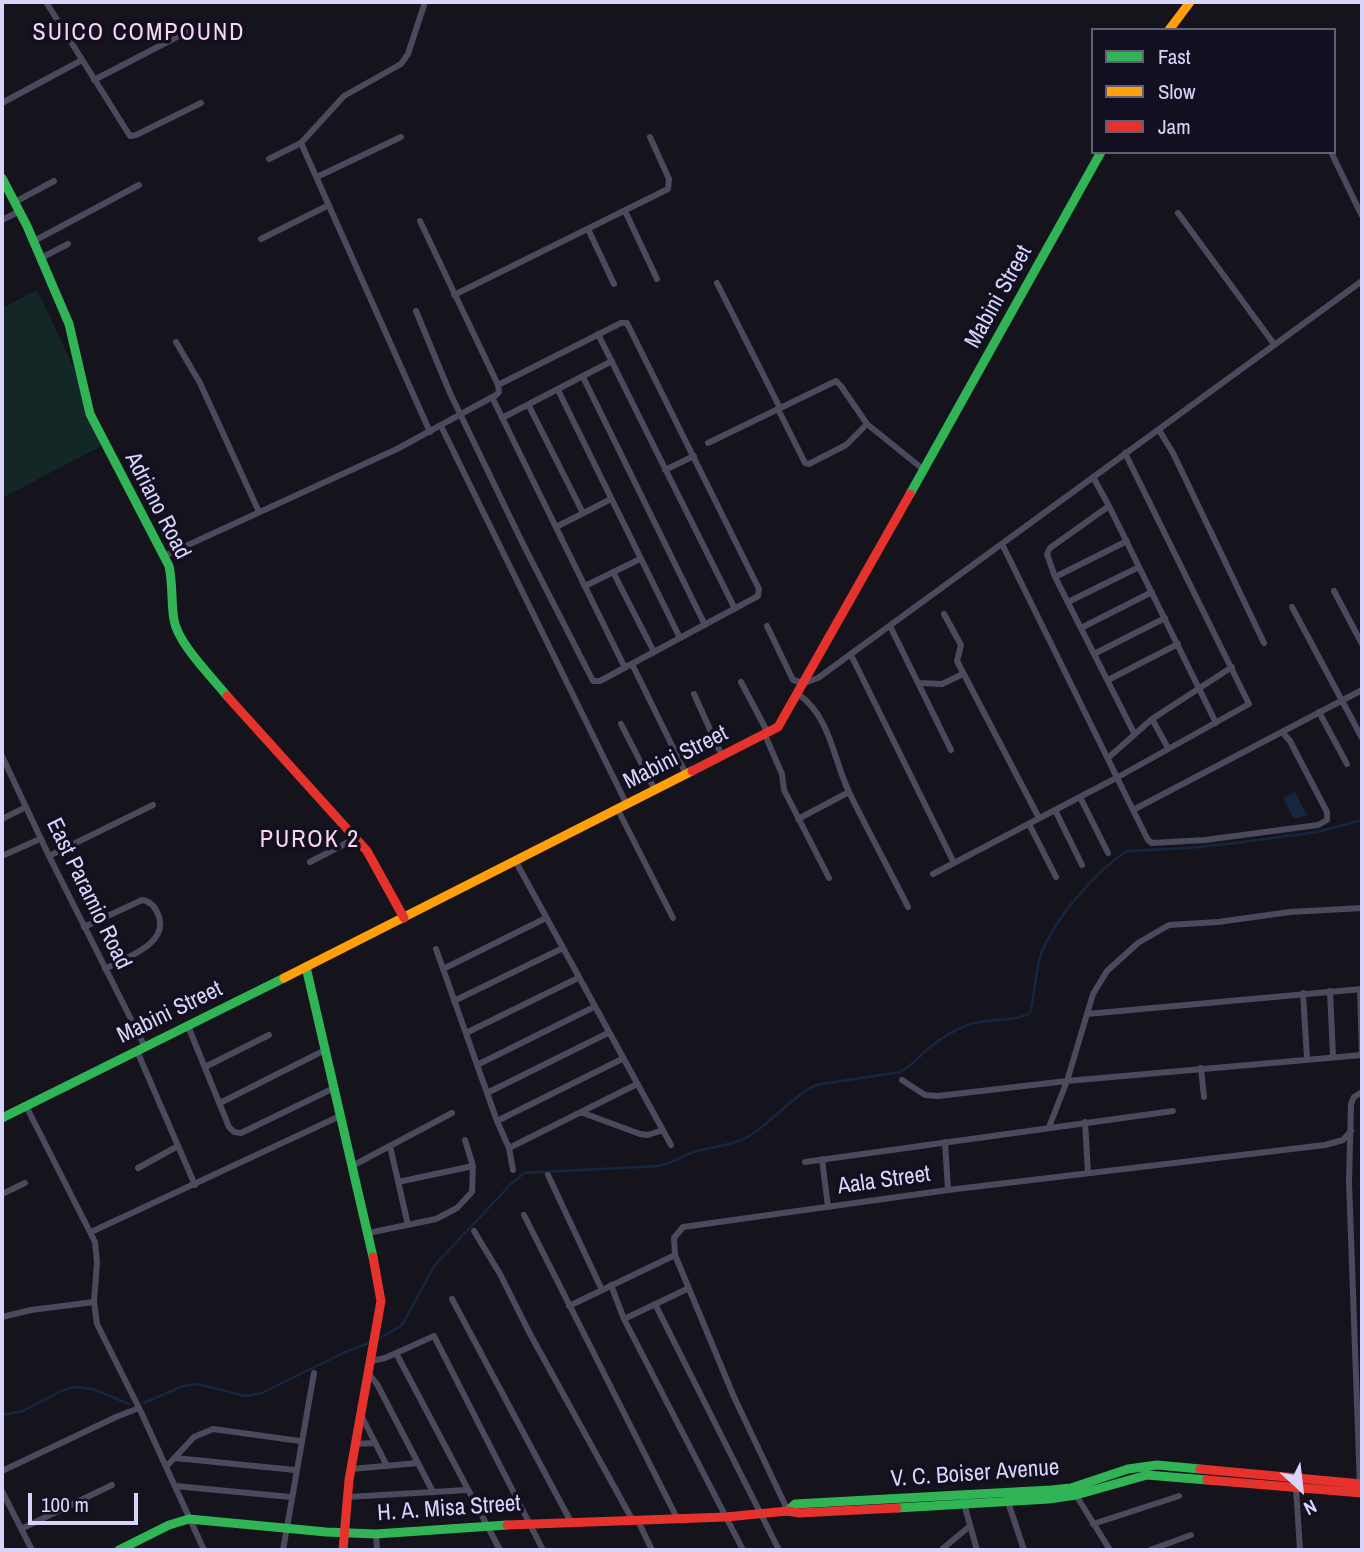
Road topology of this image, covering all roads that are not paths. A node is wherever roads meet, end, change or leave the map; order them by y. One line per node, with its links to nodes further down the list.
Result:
1 (46, 2): 6 (street)
2 (425, 2): 12 (street)
3 (1190, 2): 5 (street)
4 (200, 25): 7 (street)
5 (1170, 28)
6 (82, 60): 7 (street); 8 (street)
7 (94, 80): 9 (street)
8 (2, 103)
9 (201, 103)
10 (401, 137): 17 (street)
11 (650, 137): 22 (street)
12 (301, 143): 15 (street); 17 (street)
13 (1100, 154): 58 (street, Mabini Street)
14 (1332, 154): 24 (street)
15 (269, 159)
16 (2, 177): 21 (street, Adriano Road)
17 (317, 177): 20 (street)
18 (54, 181): 21 (street)
19 (139, 185): 29 (street)
20 (329, 205): 28 (street); 53 (street)
21 (17, 206): 25 (street); 29 (street, Adriano Road)
22 (625, 211): 27 (street); 32 (street)
23 (1178, 213): 40 (street)
24 (1362, 216)
25 (2, 220)
26 (420, 220): 36 (street)
27 (588, 229): 35 (street); 36 (street)
28 (261, 239)
29 (34, 241): 31 (street, Adriano Road)
30 (68, 244): 31 (street)
31 (41, 258): 67 (street, Adriano Road)
32 (657, 279)
33 (1362, 281): 40 (street)
34 (717, 283): 47 (street)
35 (614, 284)
36 (454, 295): 43 (street)
37 (416, 311): 48 (street)
38 (598, 334): 41 (street); 43 (street); 56 (street)
39 (176, 342): 62 (street)
40 (1274, 344): 52 (street)
41 (611, 361): 42 (street); 57 (street)
42 (583, 377): 44 (street); 80 (street)
43 (498, 384): 45 (street)
44 (558, 390): 46 (street); 60 (street)
45 (492, 397): 48 (street); 49 (street)
46 (529, 406): 49 (street); 63 (street)
47 (779, 408): 50 (street); 50 (street); 54 (street)
48 (461, 415): 51 (street); 91 (street)
49 (502, 418): 64 (street)
50 (867, 424): 58 (street)
51 (441, 426): 53 (street); 124 (street)
52 (1158, 430): 55 (street); 85 (street)
53 (430, 432): 62 (street)
54 (708, 443)
55 (1125, 453): 59 (street); 92 (street)
56 (694, 456): 57 (street); 77 (street)
57 (665, 470): 77 (street)
58 (924, 470): 96 (street, Mabini Street)
59 (1093, 477): 61 (street); 66 (street)
60 (611, 499): 63 (street); 68 (street)
61 (1109, 506): 65 (street); 71 (street)
62 (260, 512): 67 (street)
63 (583, 513): 64 (street)
64 (556, 527): 72 (street)
65 (1127, 541): 69 (street); 71 (street)
66 (1002, 544): 82 (street); 115 (street)
67 (164, 556): 131 (street, Adriano Road)
68 (640, 559): 70 (street); 84 (street)
69 (1139, 567): 74 (street); 75 (street)
70 (612, 572): 72 (street); 88 (street)
71 (1055, 577): 75 (street)
72 (585, 586): 91 (street)
73 (1334, 591): 87 (street)
74 (1152, 592): 79 (street); 83 (street)
75 (1068, 602): 83 (street)
76 (1292, 607): 102 (street)
77 (735, 609): 80 (street)
78 (944, 614): 93 (street)
79 (1165, 618): 86 (street); 89 (street)
80 (705, 625): 84 (street)
81 (767, 626): 96 (street)
82 (890, 626): 90 (street); 97 (street)
83 (1081, 628): 89 (street)
84 (680, 638): 88 (street)
85 (1264, 643)
86 (1178, 644): 94 (street); 98 (street)
87 (1362, 644)
88 (653, 652): 91 (street)
89 (1094, 654): 94 (street)
90 (851, 655): 96 (street); 138 (street)
91 (629, 666): 117 (street)
92 (1232, 667): 98 (street); 105 (street)
93 (963, 674): 97 (street); 127 (street)
94 (1108, 680): 108 (street)
95 (741, 682): 109 (street)
96 (804, 683): 101 (street, Mabini Street)
97 (918, 683): 112 (street)
98 (1199, 687): 104 (street); 105 (street)
99 (1362, 690): 102 (street)
100 (694, 694): 114 (street)
101 (798, 694): 109 (street, Mabini Street); 120 (street)
102 (1342, 700): 103 (street); 110 (street)
103 (1319, 712): 107 (street); 116 (street)
104 (1152, 719): 108 (street); 111 (street)
105 (1216, 723): 111 (street)
106 (621, 724): 119 (street)
107 (1282, 732): 126 (street); 126 (street)
108 (1134, 733): 115 (street)
109 (766, 734): 114 (street, Mabini Street); 129 (street)
110 (1362, 738)
111 (1168, 748): 118 (street)
112 (951, 750)
113 (2, 756): 123 (street, East Paramio Road)
114 (722, 756): 117 (street, Mabini Street)
115 (1108, 758): 118 (street)
116 (1347, 764)
117 (686, 774): 119 (street, Mabini Street)
118 (1118, 777): 121 (street); 126 (street)
119 (656, 790): 124 (street, Mabini Street)
120 (849, 792): 129 (street); 143 (street)
121 (1080, 797): 125 (street); 133 (street)
122 (153, 805): 135 (street)
123 (26, 807): 128 (street); 132 (street, East Paramio Road)
124 (622, 807): 137 (street, Mabini Street); 147 (street)
125 (1055, 810): 127 (street); 139 (street)
126 (1133, 810)
127 (1039, 818): 130 (street)
128 (2, 819)
129 (798, 819): 142 (street)
130 (1029, 824): 138 (street); 141 (street)
131 (356, 838): 136 (street); 145 (street, Adriano Road)
132 (40, 839): 134 (street); 135 (street, East Paramio Road)
133 (1108, 853)
134 (4, 855)
135 (48, 856): 148 (street, East Paramio Road)
136 (310, 862)
137 (516, 862): 145 (street, Mabini Street); 146 (street)
138 (954, 863): 140 (street)
139 (1082, 865)
140 (933, 874)
141 (1056, 877)
142 (829, 878)
143 (908, 907)
144 (1362, 908): 160 (street)
145 (404, 918): 151 (street, Mabini Street)
146 (546, 918): 149 (street); 153 (street)
147 (673, 918)
148 (84, 927): 152 (street, East Paramio Road); 152 (street)
149 (563, 948): 154 (street); 158 (street)
150 (436, 949): 153 (street)
151 (306, 967): 161 (street, Mabini Street); 166 (street)
152 (105, 969): 165 (street, East Paramio Road)
153 (443, 969): 158 (street)
154 (578, 978): 159 (street); 162 (street)
155 (1361, 989): 156 (street); 167 (street)
156 (1330, 990): 157 (street); 168 (street)
157 (1303, 993): 160 (street); 169 (street)
158 (454, 1001): 162 (street)
159 (594, 1007): 163 (street); 171 (street)
160 (1087, 1014): 175 (street)
161 (188, 1026): 165 (street, Mabini Street); 172 (street)
162 (466, 1033): 171 (street)
163 (608, 1033): 170 (street); 179 (street)
164 (269, 1035): 172 (street)
165 (141, 1049): 182 (street, Mabini Street); 196 (street, East Paramio Road)
166 (325, 1050): 177 (street); 181 (street)
167 (1362, 1055): 168 (street)
168 (1333, 1056): 169 (street)
169 (1307, 1058): 173 (street)
170 (622, 1059): 176 (street); 188 (street)
171 (477, 1065): 179 (street)
172 (205, 1067): 181 (street)
173 (1201, 1068): 175 (street); 180 (street)
174 (902, 1080): 175 (street)
175 (1067, 1081): 190 (street)
176 (637, 1084): 185 (street); 191 (street)
177 (334, 1088): 181 (street); 186 (street)
178 (1362, 1092): 192 (street)
179 (487, 1093): 188 (street)
180 (1204, 1097)
181 (219, 1103)
182 (26, 1106): 187 (street, Mabini Street); 216 (street)
183 (1173, 1111): 189 (street)
184 (452, 1113): 197 (street)
185 (583, 1113): 191 (street); 198 (street)
186 (340, 1116): 201 (street); 209 (street)
187 (2, 1118)
188 (497, 1121): 198 (street)
189 (1085, 1122): 190 (street); 205 (street)
190 (1049, 1127): 194 (street)
191 (663, 1130): 195 (street)
192 (1351, 1131): 205 (street, Aala Street); 248 (street)
193 (464, 1140): 202 (street)
194 (945, 1142): 199 (street); 210 (street)
195 (671, 1145)
196 (178, 1146): 203 (street); 209 (street, East Paramio Road)
197 (390, 1146): 201 (street); 207 (street)
198 (509, 1148): 204 (street)
199 (822, 1159): 200 (street); 212 (street)
200 (805, 1162)
201 (352, 1166): 217 (street)
202 (473, 1166): 207 (street); 214 (street)
203 (138, 1168)
204 (513, 1170)
205 (1088, 1173): 210 (street, Aala Street)
206 (548, 1175): 221 (street)
207 (398, 1182): 214 (street)
208 (25, 1183): 211 (street)
209 (195, 1185): 216 (street)
210 (948, 1190): 212 (street, Aala Street)
211 (2, 1194)
212 (828, 1207): 218 (street, Aala Street)
213 (524, 1215): 225 (street)
214 (408, 1225): 217 (street)
215 (474, 1231): 263 (street)
216 (91, 1232): 223 (street)
217 (368, 1233): 229 (street)
218 (674, 1255): 219 (street); 220 (street)
219 (611, 1285): 221 (street); 227 (street)
220 (687, 1289): 224 (street); 258 (street)
221 (602, 1290): 225 (street)
222 (452, 1299): 264 (street)
223 (94, 1302): 226 (street); 232 (street)
224 (655, 1304): 227 (street); 259 (street)
225 (569, 1306): 262 (street)
226 (2, 1317)
227 (624, 1319): 260 (street)
228 (396, 1353): 229 (street); 249 (street); 265 (street)
229 (371, 1361): 231 (street)
230 (314, 1373): 234 (street)
231 (369, 1374): 233 (street); 238 (street)
232 (139, 1408): 240 (street); 243 (street)
233 (361, 1415): 235 (street); 236 (street)
234 (300, 1441): 237 (street); 242 (street)
235 (375, 1443): 236 (street); 239 (street)
236 (355, 1444): 241 (street)
237 (175, 1458): 240 (street); 242 (street)
238 (418, 1463): 239 (street); 252 (street)
239 (387, 1466): 241 (street)
240 (166, 1467): 246 (street)
241 (351, 1469): 255 (street)
242 (295, 1470): 253 (street)
243 (2, 1471)
244 (1208, 1475): 247 (street, V. C. Boiser Avenue); 248 (street, V. C. Boiser Avenue); 251 (street, V. C. Boiser Avenue)
245 (112, 1485): 270 (street)
246 (175, 1486): 253 (street); 261 (street)
247 (1296, 1488): 248 (street, V. C. Boiser Avenue); 290 (street)
248 (1361, 1488)
249 (467, 1490): 252 (street); 267 (street)
250 (2, 1491): 270 (street)
251 (1073, 1491): 256 (street, V. C. Boiser Avenue); 257 (street, V. C. Boiser Avenue); 266 (street)
252 (433, 1492): 255 (street)
253 (291, 1496): 269 (street)
254 (1179, 1496): 266 (street)
255 (347, 1497): 271 (street)
256 (963, 1499): 257 (street, V. C. Boiser Avenue); 258 (street, V. C. Boiser Avenue); 268 (street)
257 (1009, 1502): 287 (street)
258 (794, 1509): 259 (street, H. A. Misa Street)
259 (760, 1514): 260 (street, H. A. Misa Street); 284 (street)
260 (726, 1517): 262 (street, H. A. Misa Street); 283 (street)
261 (189, 1519): 269 (street, H. A. Misa Street); 275 (street, H. A. Misa Street); 276 (street)
262 (678, 1520): 263 (street, H. A. Misa Street)
263 (635, 1521): 264 (street, H. A. Misa Street); 282 (street)
264 (571, 1522): 265 (street, H. A. Misa Street)
265 (530, 1523): 267 (street, H. A. Misa Street); 281 (street)
266 (1093, 1524): 288 (street)
267 (487, 1526): 272 (street, H. A. Misa Street); 280 (street)
268 (970, 1526): 285 (street); 286 (street)
269 (286, 1528): 271 (street, H. A. Misa Street); 277 (street)
270 (21, 1529): 274 (street)
271 (344, 1534): 272 (street, H. A. Misa Street); 278 (street)
272 (376, 1534): 279 (street)
273 (1191, 1535): 289 (street)
274 (32, 1550)
275 (119, 1550)
276 (205, 1550)
277 (283, 1550)
278 (343, 1550)
279 (377, 1550)
280 (500, 1550)
281 (543, 1550)
282 (652, 1550)
283 (743, 1550)
284 (779, 1550)
285 (941, 1550)
286 (977, 1550)
287 (1024, 1550)
288 (1110, 1550)
289 (1150, 1550)
290 (1300, 1550)

